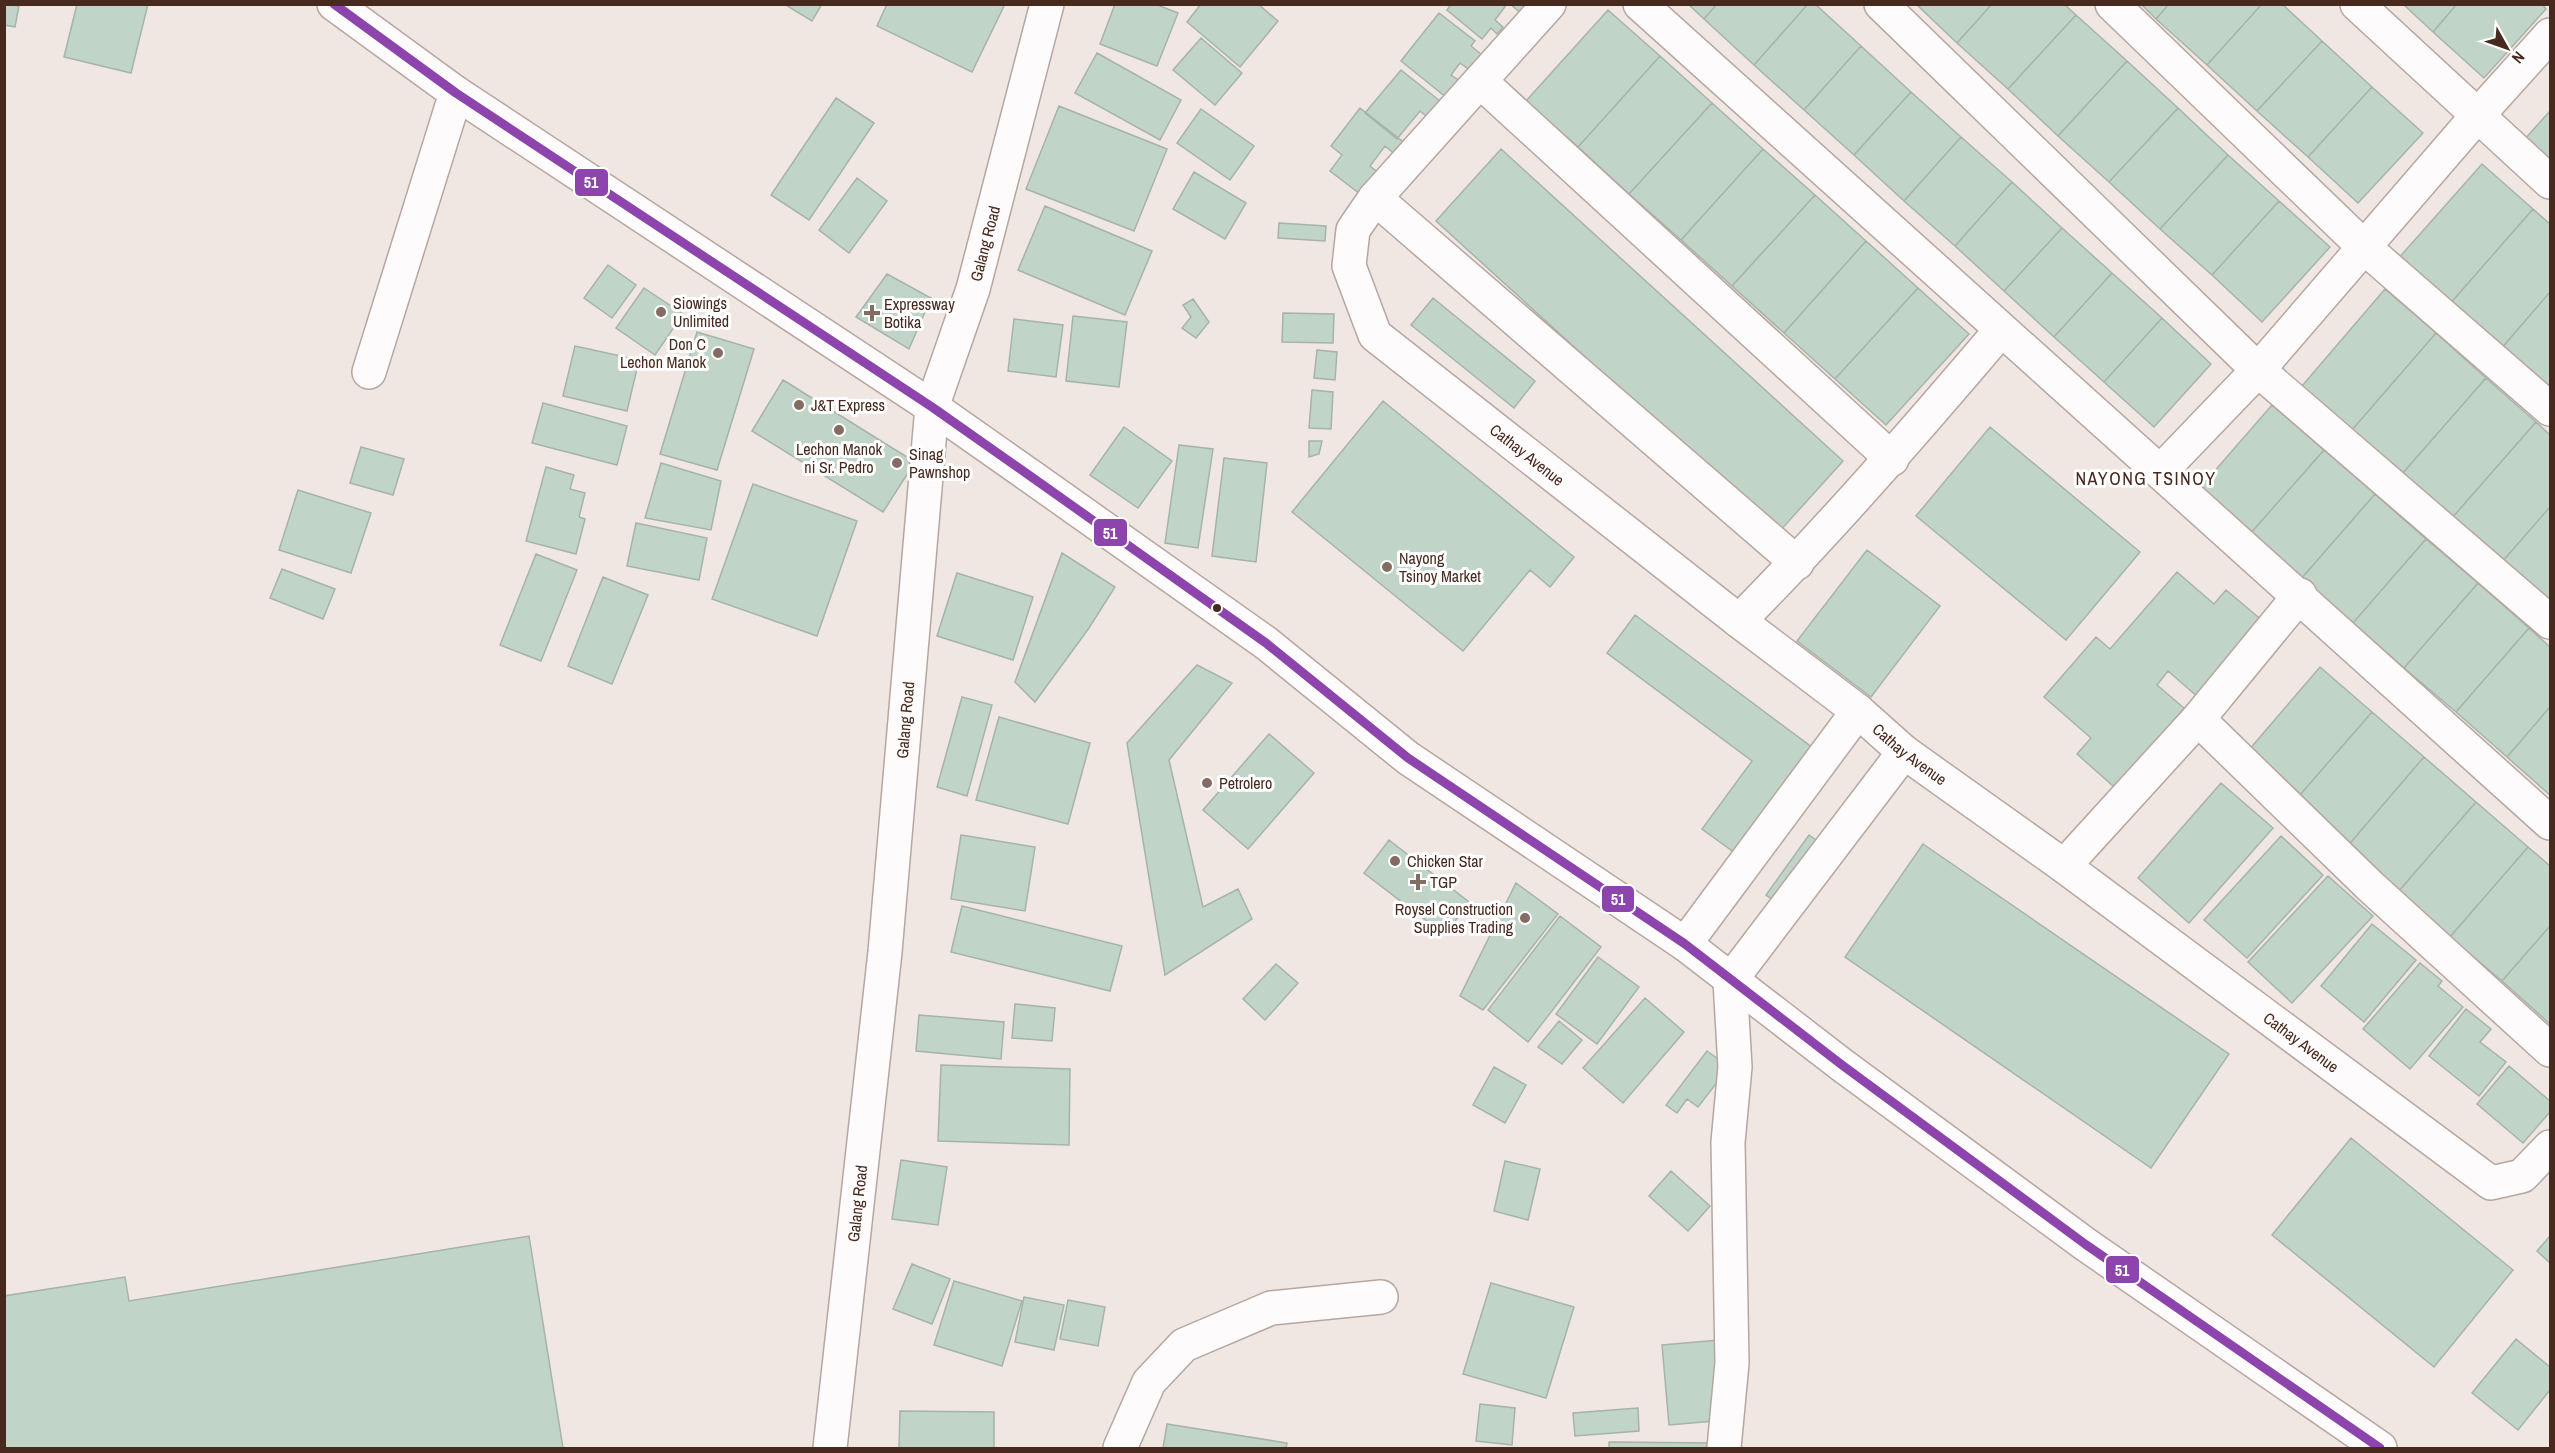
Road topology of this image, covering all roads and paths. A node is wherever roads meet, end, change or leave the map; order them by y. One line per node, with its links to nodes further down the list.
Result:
1 (334, 4): 10 (street)
2 (1047, 4): 18 (street, Galang Road)
3 (1549, 4): 9 (street)
4 (1640, 4): 15 (street)
5 (1881, 4): 16 (street)
6 (2112, 4): 14 (street)
7 (2357, 4): 11 (street)
8 (2550, 35): 11 (street)
9 (1481, 82): 13 (street); 20 (street)
10 (456, 93): 17 (street); 18 (street)
11 (2478, 115): 12 (street); 14 (street)
12 (2550, 182)
13 (1375, 198): 22 (street); 24 (street, Cathay Avenue)
14 (2365, 248): 16 (street); 19 (street)
15 (2001, 330): 20 (street); 21 (street)
16 (2258, 370): 21 (street); 25 (street)
17 (369, 372)
18 (932, 407): 31 (street); 36 (street, Galang Road)
19 (2550, 410)
20 (1892, 459): 22 (street)
21 (2161, 471): 23 (street)
22 (1797, 563): 24 (street)
23 (2300, 595): 27 (street); 29 (street)
24 (1739, 621): 26 (street, Cathay Avenue)
25 (2550, 622)
26 (1858, 711): 28 (street, Cathay Avenue); 31 (street)
27 (2198, 719): 30 (street); 33 (street)
28 (1904, 752): 30 (street, Cathay Avenue); 32 (street)
29 (2550, 822)
30 (2064, 866): 34 (street, Cathay Avenue)
31 (1685, 944): 32 (street)
32 (1730, 981): 38 (street); 39 (street)
33 (2550, 1050)
34 (2550, 1147)
35 (1381, 1297): 37 (street)
36 (830, 1449)
37 (1120, 1449)
38 (1724, 1449)
39 (2380, 1449)

